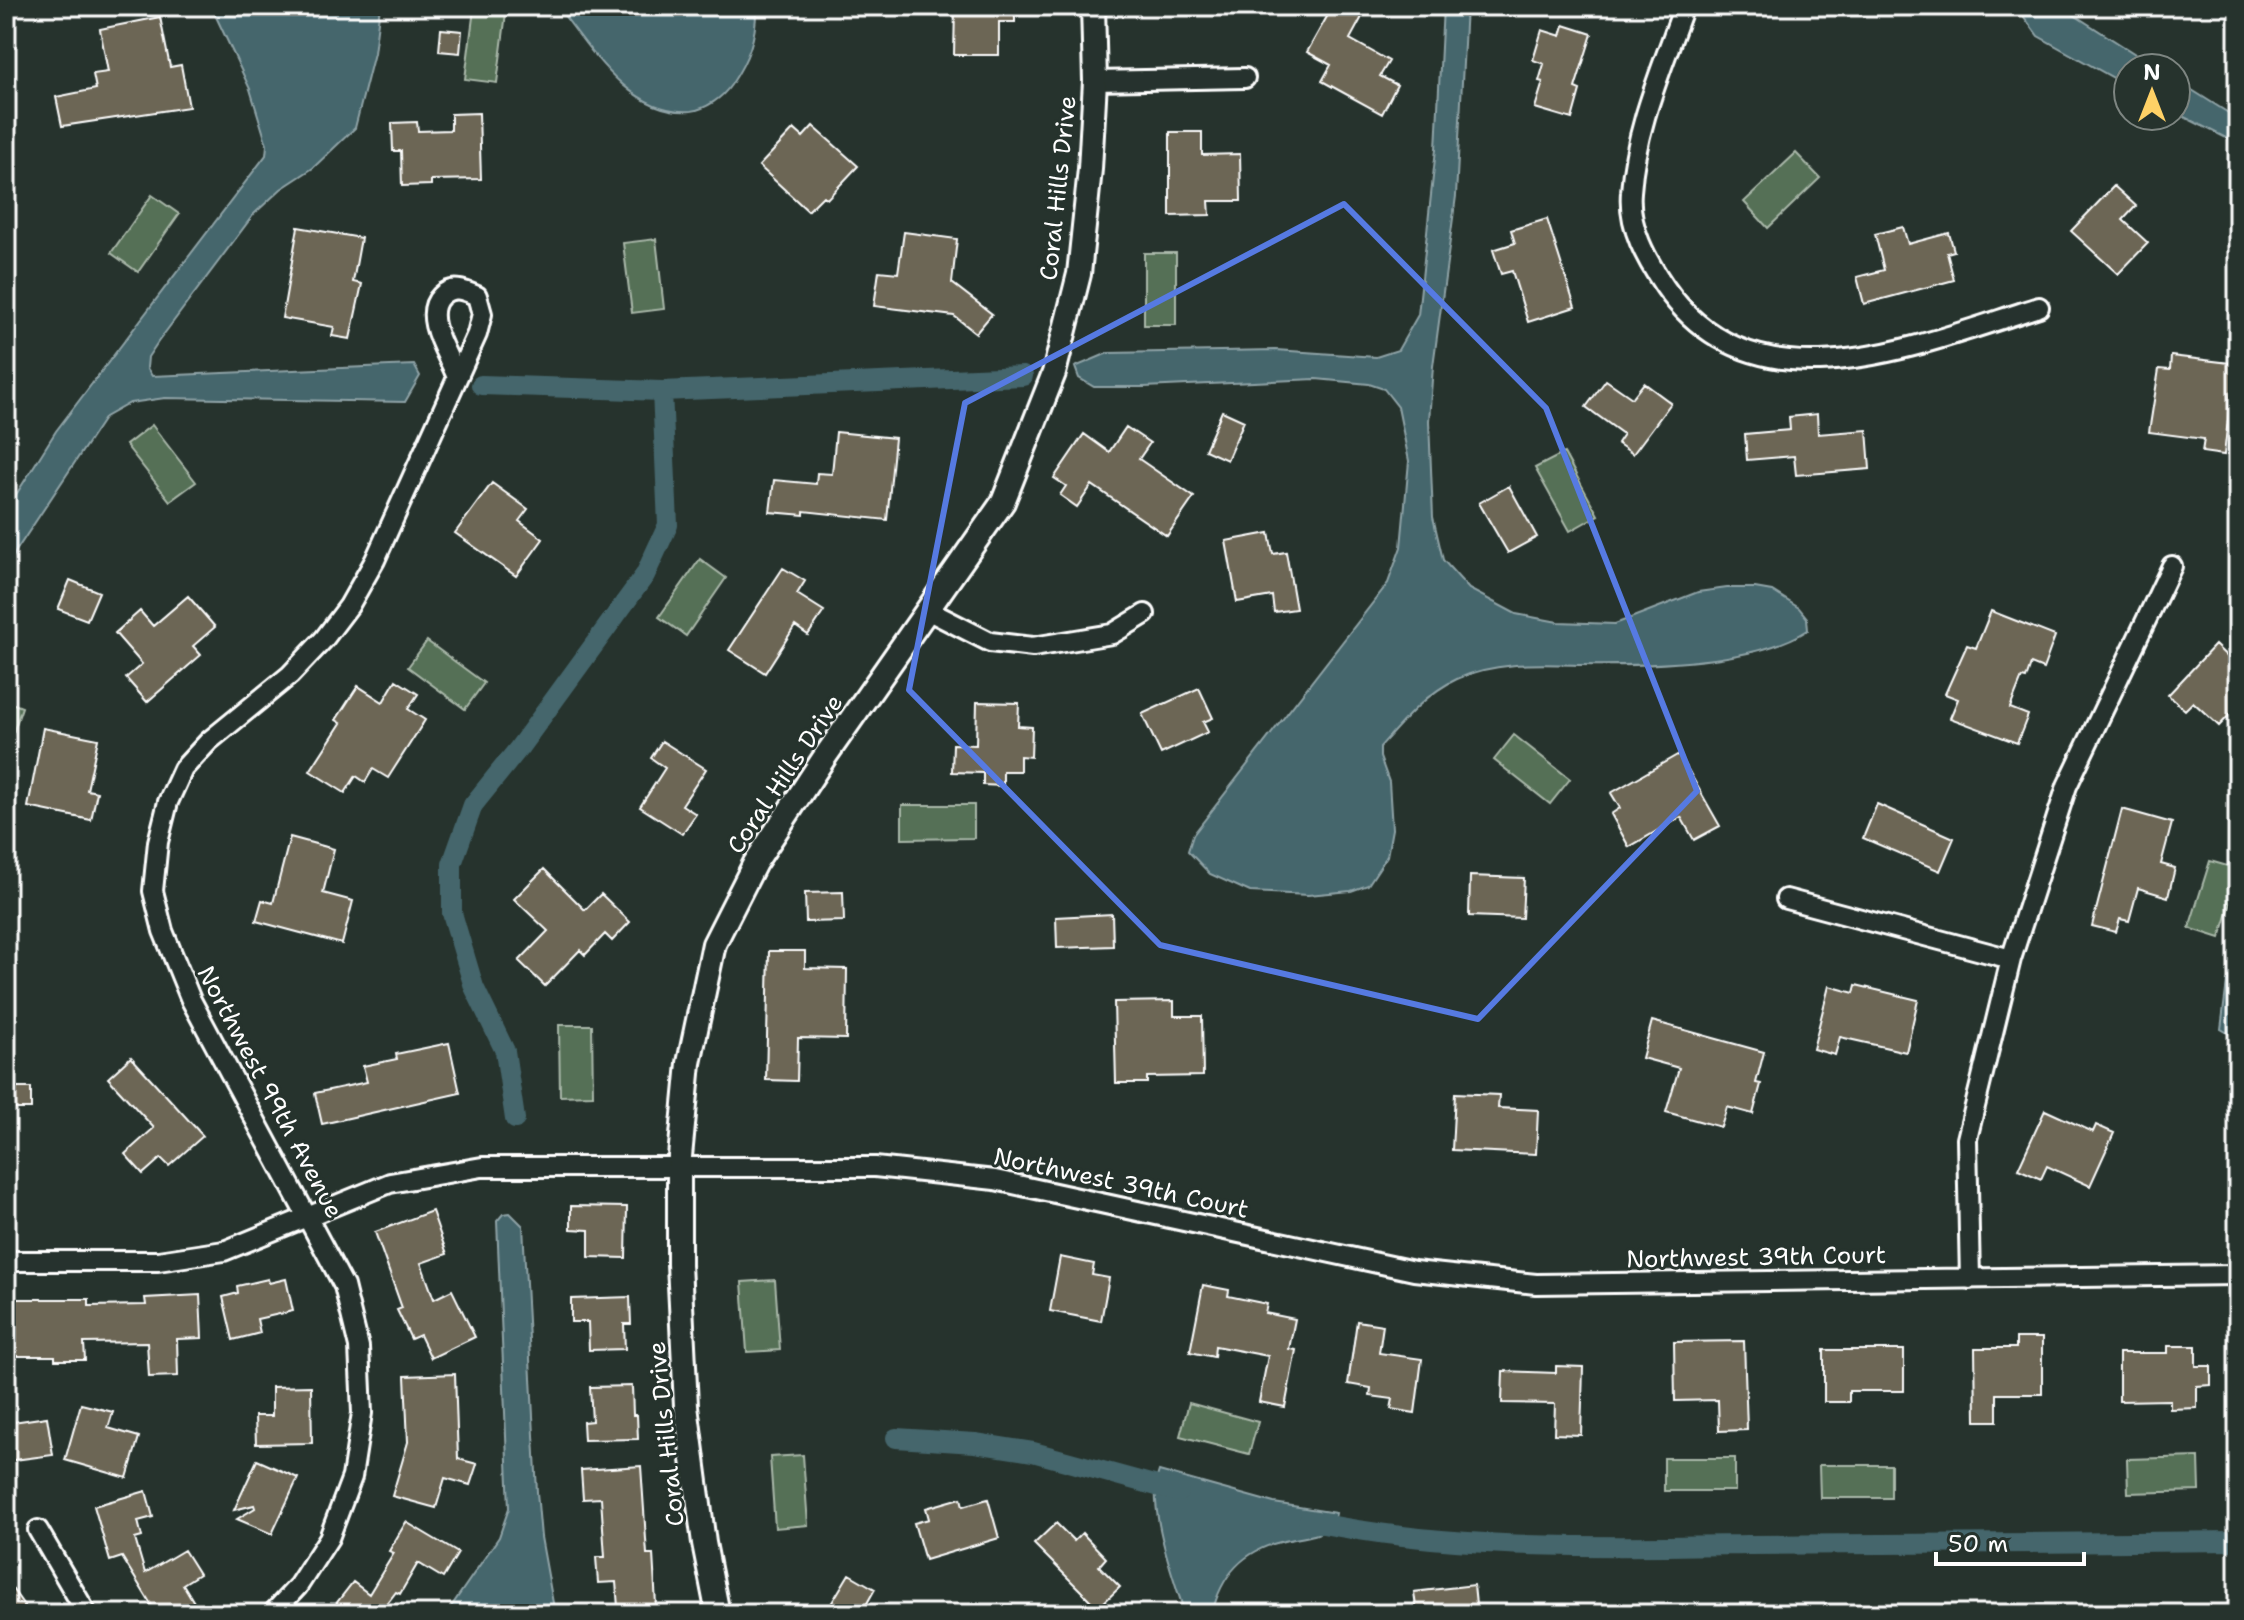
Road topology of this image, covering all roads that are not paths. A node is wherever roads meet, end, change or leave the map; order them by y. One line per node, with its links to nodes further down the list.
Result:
1 (1093, 6): 4 (street, Coral Hills Drive)
2 (1684, 6): 5 (street)
3 (1245, 78): 4 (street)
4 (1095, 81): 8 (street, Coral Hills Drive)
5 (2039, 307)
6 (456, 375): 13 (street, Northwest 99th Avenue)
7 (2172, 566): 11 (street)
8 (929, 611): 9 (street); 12 (street, Coral Hills Drive)
9 (1145, 614)
10 (1786, 899): 11 (street)
11 (2011, 959): 16 (street)
12 (679, 1167): 13 (street, Northwest 39th Court); 16 (street, Northwest 39th Court); 20 (street, Coral Hills Drive)
13 (308, 1216): 14 (street, Northwest 39th Court); 19 (street, Northwest 99th Avenue)
14 (6, 1261)
15 (2238, 1275): 16 (street, Northwest 39th Court)
16 (1970, 1279)
17 (38, 1530): 18 (street)
18 (87, 1614)
19 (272, 1614)
20 (718, 1614)

